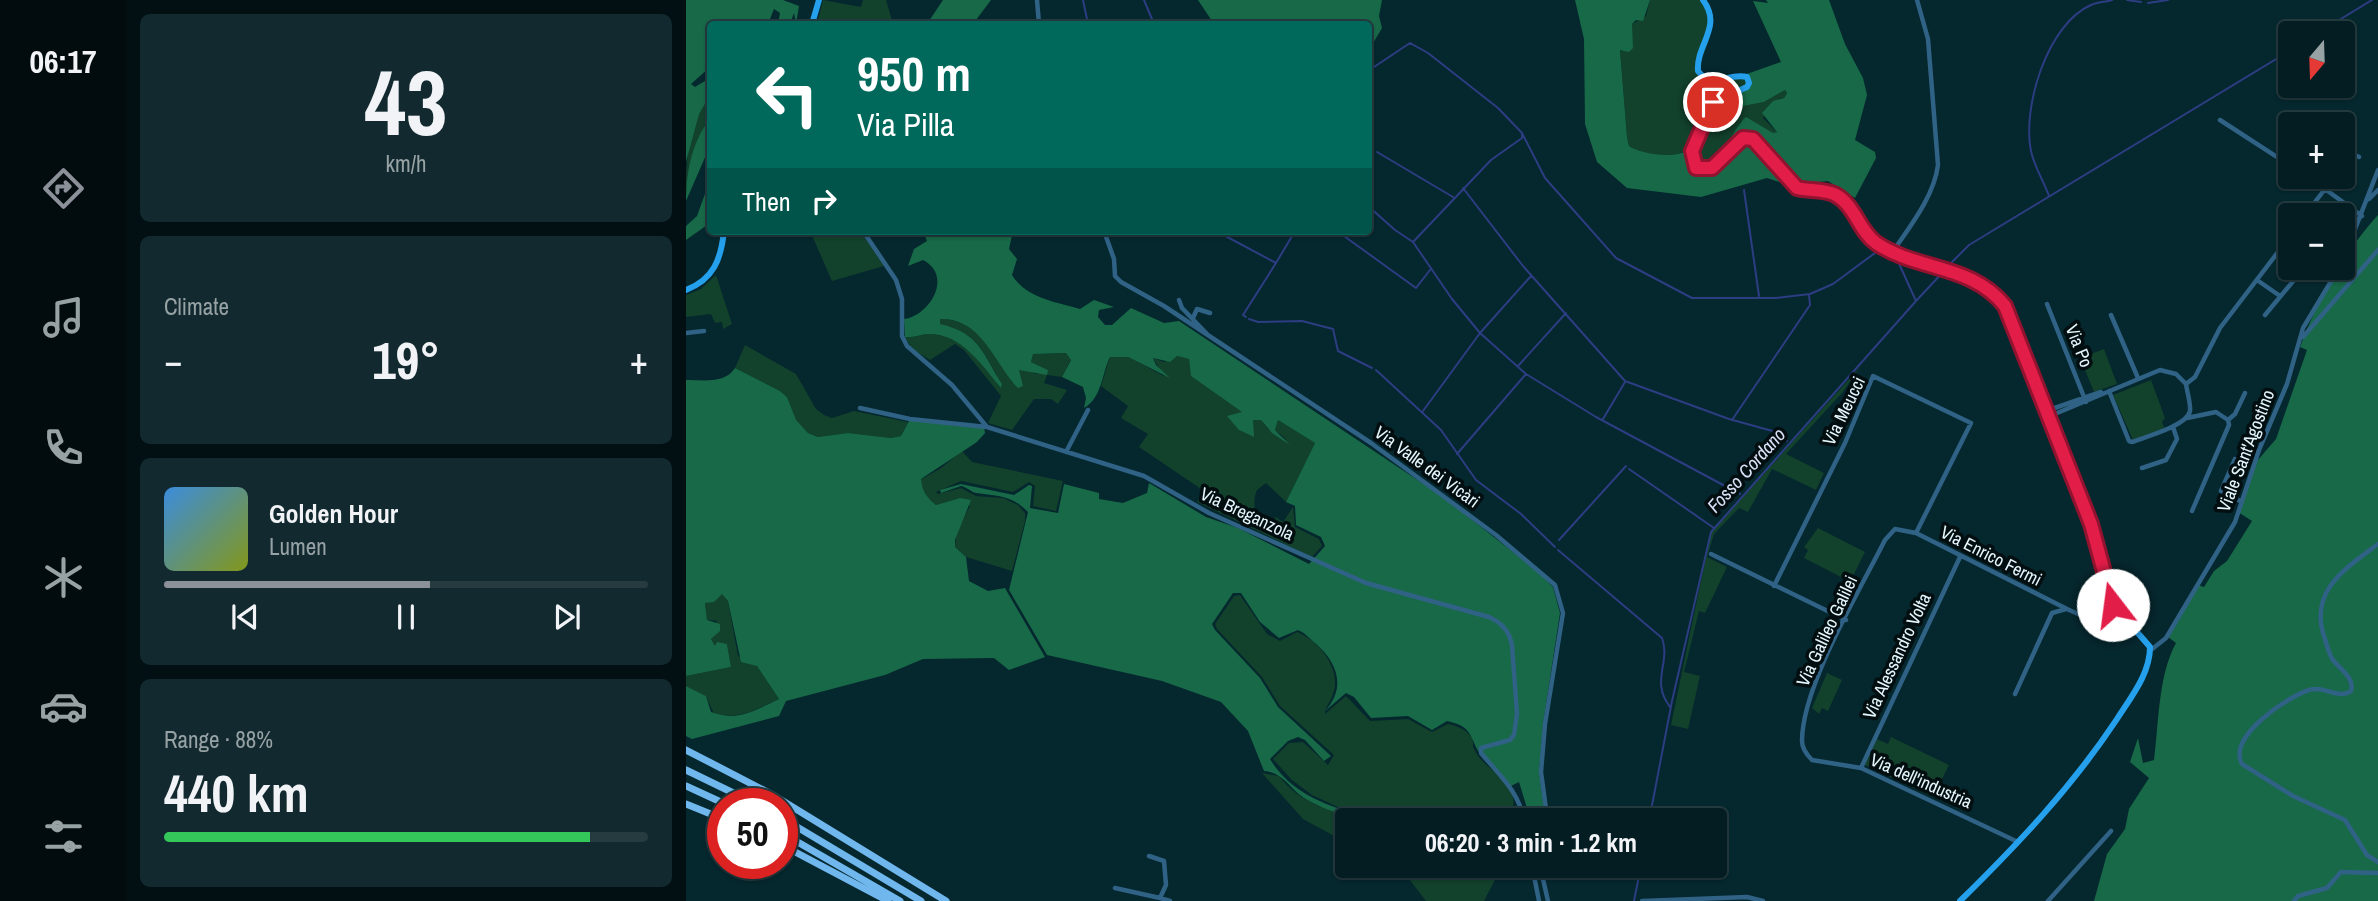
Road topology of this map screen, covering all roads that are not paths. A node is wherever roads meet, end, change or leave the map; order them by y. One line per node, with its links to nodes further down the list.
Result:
1 (819, 0): 5 (main road)
2 (1037, 0): 6 (street)
3 (1703, 0): 21 (main road)
4 (1917, 0): 21 (street)
5 (813, 21)
6 (1039, 21)
7 (2220, 120): 10 (street)
8 (2355, 155): 9 (street)
9 (2359, 157)
10 (2278, 158)
11 (2378, 171): 15 (street)
12 (2325, 189): 14 (street); 16 (street)
13 (2378, 190): 15 (street)
14 (2314, 203)
15 (2366, 203): 16 (street)
16 (2362, 216): 17 (street)
17 (2355, 232)
18 (723, 235): 27 (main road)
19 (866, 235): 49 (street)
20 (1105, 235): 37 (street, Via Valle dei Vicàri)
21 (1893, 250): 46 (main road)
22 (2378, 250): 38 (street)
23 (2278, 252): 24 (street)
24 (2257, 280): 28 (street); 40 (street)
25 (2294, 280): 28 (street)
26 (2332, 280): 38 (street, Viale Sant'Agostino)
27 (686, 290)
28 (2280, 296): 33 (street)
29 (1179, 300): 34 (street)
30 (2047, 304): 43 (street, Via Po)
31 (1210, 313): 34 (street)
32 (2111, 315): 39 (street)
33 (2265, 315)
34 (1193, 318): 37 (street)
35 (704, 331): 36 (street)
36 (686, 333)
37 (1207, 334): 77 (street, Via Valle dei Vicàri)
38 (2300, 341): 54 (street, Viale Sant'Agostino)
39 (2138, 378): 40 (street); 41 (street)
40 (2186, 384): 47 (street)
41 (2109, 391): 43 (street); 50 (street)
42 (2245, 393): 48 (street)
43 (2086, 400): 46 (street)
44 (860, 408): 49 (street, Via Breganzola)
45 (1088, 410): 51 (street)
46 (2047, 414): 64 (main road)
47 (2187, 418): 48 (street); 50 (street)
48 (2228, 420): 55 (street)
49 (987, 427): 51 (street, Via Breganzola)
50 (2173, 427): 53 (street)
51 (1066, 452): 76 (street, Via Breganzola)
52 (2235, 459): 54 (street)
53 (2142, 468)
54 (2242, 502): 66 (street, Viale Sant'Agostino)
55 (2192, 511)
56 (1902, 529): 57 (street, Via Enrico Fermi); 63 (street, Via Galileo Galilei)
57 (1916, 533): 60 (street, Via Enrico Fermi); 61 (street, Via Meucci)
58 (2378, 544): 85 (street)
59 (1711, 554): 61 (street)
60 (1960, 557): 62 (street, Via Enrico Fermi); 70 (street, Via Alessandro Volta)
61 (1774, 586): 63 (street)
62 (2067, 609): 65 (street, Via Enrico Fermi); 67 (street)
63 (1846, 620): 69 (street, Via Galileo Galilei)
64 (2135, 626): 65 (street); 65 (street, Via Enrico Fermi); 66 (main road)
65 (2115, 630)
66 (2150, 647): 81 (main road)
67 (2015, 694)
68 (686, 750): 94 (highway)
69 (1808, 756): 70 (street, Via dell'industria)
70 (1861, 768): 81 (street, Via dell'industria)
71 (686, 770): 73 (highway)
72 (686, 786): 74 (highway)
73 (723, 788)
74 (707, 796)
75 (686, 804): 78 (highway)
76 (1521, 808)
77 (1546, 808)
78 (707, 813)
79 (798, 828): 93 (highway)
80 (2111, 831): 101 (street)
81 (2019, 842): 100 (main road)
82 (798, 843): 92 (highway)
83 (798, 853): 91 (highway)
84 (1150, 856): 90 (street)
85 (2378, 862)
86 (2378, 873): 102 (street)
87 (1534, 878): 96 (street)
88 (1543, 878): 97 (street)
89 (1115, 888): 90 (street)
90 (1160, 898): 95 (street)
91 (888, 901)
92 (900, 901)
93 (921, 901)
94 (946, 901)
95 (1170, 901)
96 (1539, 901)
97 (1548, 901)
98 (1642, 901): 99 (street)
99 (1763, 901)
100 (1960, 901)
101 (2048, 901)
102 (2294, 901)

